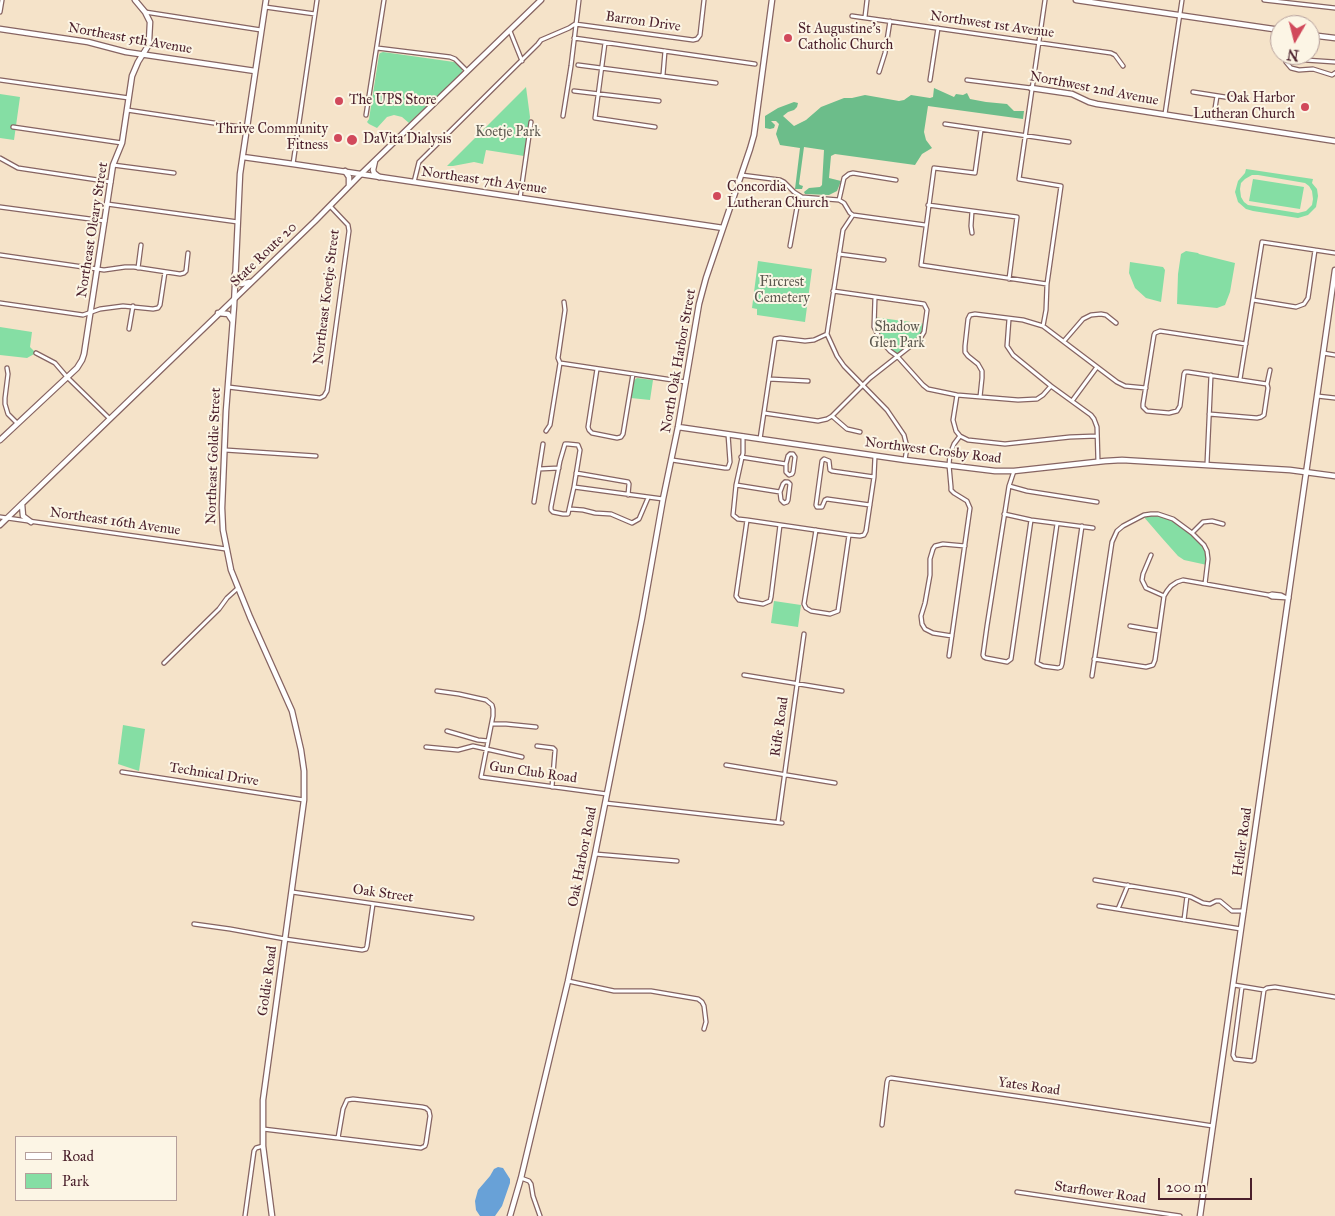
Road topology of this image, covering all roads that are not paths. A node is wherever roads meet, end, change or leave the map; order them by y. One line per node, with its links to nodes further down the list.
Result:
1 (2, 0): 18 (street)
2 (135, 0): 19 (street, Northeast Oleary Street)
3 (266, 0): 16 (street, Northeast Goldie Street)
4 (317, 0): 20 (street)
5 (384, 0): 36 (street)
6 (541, 0): 30 (street, State Route 20)
7 (579, 0): 25 (street)
8 (704, 0): 25 (street, Barron Drive)
9 (772, 0): 87 (street, North Oak Harbor Street)
10 (867, 0): 23 (street)
11 (1045, 0): 35 (street)
12 (1076, 0): 22 (street)
13 (1182, 0): 22 (street)
14 (1264, 0): 15 (street)
15 (1297, 1): 17 (street)
16 (264, 7): 20 (street); 29 (street, Northeast Goldie Street)
17 (1335, 8)
18 (0, 12)
19 (145, 12): 29 (street); 38 (street, Northeast Oleary Street)
20 (315, 14): 82 (street)
21 (852, 16): 23 (street, Northwest 1st Avenue)
22 (1180, 16): 28 (street); 66 (street)
23 (865, 17): 24 (street, Northwest 1st Avenue)
24 (890, 21): 26 (street, Northwest 1st Avenue); 49 (street)
25 (575, 24): 32 (street); 39 (street)
26 (938, 28): 35 (street, Northwest 1st Avenue); 53 (street)
27 (0, 29): 38 (street, Northeast 5th Avenue)
28 (1270, 29)
29 (261, 30): 47 (street, Northeast Goldie Street)
30 (510, 31): 39 (street); 48 (street, State Route 20)
31 (1320, 36): 33 (street)
32 (574, 38): 34 (street); 67 (street)
33 (1335, 38)
34 (605, 43): 37 (street); 46 (street)
35 (1038, 43): 45 (street, Northwest 1st Avenue); 56 (street)
36 (377, 48): 48 (street); 65 (street)
37 (665, 51): 42 (street); 51 (street)
38 (143, 55): 47 (street, Northeast 5th Avenue); 61 (street, Northeast Oleary Street)
39 (522, 61): 91 (street)
40 (1320, 61): 41 (street)
41 (1335, 62)
42 (755, 64)
43 (578, 65): 46 (street)
44 (1288, 65): 50 (street)
45 (1123, 66)
46 (602, 68): 51 (street); 59 (street)
47 (255, 71): 73 (street, Northeast Goldie Street)
48 (467, 72): 81 (street, State Route 20)
49 (879, 72)
50 (1335, 73)
51 (662, 75): 55 (street)
52 (0, 80): 61 (street)
53 (930, 80)
54 (967, 80): 56 (street, Northwest 2nd Avenue)
55 (716, 83)
56 (1031, 88): 66 (street, Northwest 2nd Avenue); 75 (street)
57 (574, 91): 59 (street)
58 (1193, 92): 60 (street)
59 (598, 93): 62 (street); 72 (street)
60 (1217, 96): 63 (street); 68 (street)
61 (129, 98): 64 (street, Northeast Oleary Street)
62 (659, 100)
63 (1244, 100)
64 (127, 110): 73 (street); 78 (street, Northeast Oleary Street)
65 (366, 114)
66 (1165, 114): 68 (street, Northwest 2nd Avenue)
67 (564, 116)
68 (1213, 121): 76 (street, Northwest 2nd Avenue)
69 (531, 122): 94 (street)
70 (945, 124): 74 (street)
71 (13, 127): 78 (street)
72 (655, 127)
73 (247, 128): 79 (street, Northeast Goldie Street)
74 (981, 130): 75 (street); 97 (street)
75 (1024, 136): 77 (street); 122 (street)
76 (1335, 140)
77 (1069, 142)
78 (122, 143): 83 (street, Northeast Oleary Street)
79 (243, 157): 82 (street, Northeast 7th Avenue); 103 (street, Northeast Goldie Street)
80 (0, 158): 90 (street)
81 (376, 159): 86 (street, State Route 20); 88 (street)
82 (293, 164): 84 (street, Northeast 7th Avenue)
83 (113, 165): 85 (street); 90 (street, Northeast Oleary Street)
84 (345, 171): 86 (street, Northeast 7th Avenue); 92 (street)
85 (174, 173)
86 (361, 174): 88 (street, Northeast 7th Avenue); 92 (street, State Route 20)
87 (741, 175): 93 (street); 105 (street, North Oak Harbor Street)
88 (379, 177): 91 (street, Northeast 7th Avenue)
89 (896, 180): 95 (street)
90 (111, 182): 96 (street, Northeast Oleary Street)
91 (414, 182): 94 (street, Northeast 7th Avenue)
92 (349, 186): 98 (street, State Route 20)
93 (799, 196): 95 (street); 108 (street)
94 (520, 198): 105 (street, Northeast 7th Avenue)
95 (838, 200): 101 (street)
96 (107, 204): 102 (street, Northeast Oleary Street); 103 (street)
97 (928, 204): 100 (street); 104 (street)
98 (330, 206): 121 (street, State Route 20); 159 (street, Northeast Koetje Street)
99 (0, 207): 102 (street)
100 (972, 211): 106 (street); 120 (street)
101 (853, 215): 104 (street); 112 (street)
102 (105, 221): 116 (street, Northeast Oleary Street)
103 (238, 222): 119 (street, Northeast Goldie Street)
104 (925, 225): 120 (street)
105 (723, 228): 155 (street, North Oak Harbor Street)
106 (972, 233)
107 (141, 244): 115 (street)
108 (790, 246)
109 (1315, 250): 111 (street); 126 (street); 126 (street)
110 (188, 253): 118 (street)
111 (1335, 253)
112 (839, 254): 114 (street); 123 (street)
113 (0, 255): 116 (street)
114 (884, 260)
115 (138, 268): 116 (street); 118 (street)
116 (97, 269): 130 (street, Northeast Oleary Street)
117 (1335, 270): 141 (street, Heller Road)
118 (165, 272): 129 (street)
119 (235, 274): 121 (street); 125 (street, Northeast Goldie Street)
120 (1009, 279): 122 (street)
121 (252, 282): 125 (street, State Route 20)
122 (1047, 284): 135 (street)
123 (833, 291): 124 (street); 137 (street)
124 (875, 297): 143 (street); 143 (street)
125 (234, 299): 131 (street, State Route 20); 133 (street, Northeast Goldie Street)
126 (1253, 300): 139 (street)
127 (0, 302): 130 (street)
128 (564, 302): 144 (street)
129 (134, 306): 130 (street); 136 (street)
130 (90, 313): 151 (street, Northeast Oleary Street)
131 (218, 313): 133 (street); 170 (street, State Route 20)
132 (1009, 319): 135 (street); 158 (street); 162 (street)
133 (232, 320): 159 (street, Northeast Goldie Street)
134 (1116, 323): 138 (street)
135 (1043, 326): 138 (street)
136 (129, 329)
137 (827, 334): 152 (street); 157 (street)
138 (1064, 341): 145 (street)
139 (1246, 344): 153 (street); 160 (street)
140 (36, 353): 151 (street)
141 (1323, 353): 142 (street); 163 (street, Heller Road)
142 (1335, 355)
143 (897, 356): 157 (street); 161 (street)
144 (560, 363): 147 (street); 173 (street)
145 (1097, 367): 160 (street); 166 (street)
146 (7, 368): 164 (street)
147 (597, 369): 149 (street); 149 (street)
148 (1270, 370): 156 (street)
149 (633, 374): 155 (street)
150 (1211, 375): 153 (street); 160 (street); 168 (street)
151 (68, 377): 170 (street); 171 (street, Northeast Oleary Street)
152 (769, 379): 154 (street); 167 (street)
153 (1240, 379): 156 (street)
154 (808, 381)
155 (686, 382): 172 (street, North Oak Harbor Street)
156 (1267, 384): 168 (street)
157 (862, 386): 169 (street); 187 (street)
158 (1051, 386): 162 (street); 166 (street)
159 (227, 387): 182 (street, Northeast Goldie Street)
160 (1146, 388)
161 (957, 395): 162 (street); 177 (street)
162 (980, 396)
163 (1317, 396): 165 (street); 195 (street, Heller Road)
164 (3, 398): 171 (street)
165 (1335, 398)
166 (1072, 401): 178 (street)
167 (764, 413): 169 (street); 179 (street)
168 (1209, 414): 190 (street)
169 (832, 416): 174 (street)
170 (110, 419): 208 (street, State Route 20)
171 (17, 423): 180 (street, Northeast Oleary Street)
172 (678, 427): 175 (street, Northwest Crosby Road); 186 (street, North Oak Harbor Street)
173 (546, 431)
174 (860, 432)
175 (728, 434): 176 (street, Northwest Crosby Road); 186 (street)
176 (743, 436): 179 (street, Northwest Crosby Road); 185 (street)
177 (960, 436): 178 (street); 191 (street)
178 (1097, 436): 188 (street)
179 (760, 439): 184 (street, Northwest Crosby Road)
180 (0, 440)
181 (543, 444): 193 (street)
182 (224, 450): 183 (street); 227 (street, Northeast Goldie Street)
183 (316, 456)
184 (875, 456): 187 (street, Northwest Crosby Road); 198 (street)
185 (741, 457): 189 (street); 199 (street)
186 (672, 460): 205 (street, North Oak Harbor Street)
187 (905, 460): 191 (street, Northwest Crosby Road)
188 (1098, 462): 190 (street, Northwest Crosby Road); 194 (street, Northwest Crosby Road)
189 (786, 464): 189 (street)
190 (1207, 464): 195 (street, Northwest Crosby Road)
191 (949, 465): 194 (street, Northwest Crosby Road); 226 (street)
192 (559, 468): 193 (street); 196 (street); 210 (street)
193 (539, 469): 206 (street)
194 (1014, 471): 200 (street)
195 (1306, 471): 197 (street, Northwest Crosby Road); 232 (street, Heller Road)
196 (576, 473): 201 (street); 203 (street)
197 (1335, 476)
198 (874, 477): 209 (street); 209 (street)
199 (736, 485): 202 (street); 214 (street)
200 (1009, 486): 207 (street); 211 (street)
201 (574, 487): 203 (street); 210 (street)
202 (780, 492): 202 (street)
203 (628, 495): 204 (street)
204 (648, 498): 205 (street); 210 (street)
205 (663, 499): 259 (street, Oak Harbor Road)
206 (534, 502)
207 (1097, 502)
208 (22, 504): 213 (street, State Route 20); 216 (street)
209 (870, 505): 225 (street)
210 (570, 509)
211 (1004, 514): 215 (street); 215 (street)
212 (0, 517): 213 (street, Northeast 16th Avenue)
213 (7, 518): 216 (street, Northeast 16th Avenue); 217 (street, State Route 20)
214 (747, 520): 218 (street); 218 (street)
215 (1031, 520): 219 (street)
216 (31, 522): 227 (street, Northeast 16th Avenue)
217 (0, 524)
218 (780, 524): 223 (street)
219 (1057, 524): 221 (street); 221 (street)
220 (1223, 524): 224 (street)
221 (1082, 526): 222 (street)
222 (1094, 528)
223 (816, 530): 225 (street); 225 (street)
224 (1192, 533): 229 (street); 238 (street)
225 (850, 535)
226 (965, 546): 236 (street); 236 (street)
227 (226, 548): 230 (street, Northeast Goldie Street)
228 (1151, 555): 231 (street)
229 (1204, 584): 231 (street); 232 (street)
230 (238, 588): 239 (street); 252 (street, Northeast Goldie Street)
231 (1164, 596): 234 (street)
232 (1289, 598): 271 (street, Heller Road)
233 (1130, 626): 234 (street)
234 (1160, 631): 238 (street)
235 (804, 634): 242 (street, Rifle Road)
236 (952, 636): 237 (street)
237 (949, 656)
238 (1094, 659): 241 (street)
239 (164, 663)
240 (744, 675): 242 (street)
241 (1092, 676)
242 (797, 683): 243 (street); 256 (street, Rifle Road)
243 (842, 691)
244 (438, 692): 245 (street)
245 (492, 724): 246 (street); 248 (street, Gun Club Road)
246 (536, 727)
247 (447, 732): 248 (street)
248 (488, 740): 251 (street, Gun Club Road)
249 (537, 746): 258 (street)
250 (426, 747): 251 (street)
251 (487, 749): 253 (street); 258 (street, Gun Club Road)
252 (301, 750): 260 (street, Goldie Road)
253 (522, 757)
254 (726, 765): 256 (street)
255 (122, 772): 260 (street, Technical Drive)
256 (785, 774): 257 (street); 261 (street, Rifle Road)
257 (835, 783)
258 (552, 787): 259 (street, Gun Club Road)
259 (606, 794): 261 (street, Oak Harbor Road)
260 (304, 800): 266 (street, Goldie Road)
261 (605, 803): 262 (street, Oak Harbor Road)
262 (595, 854): 263 (street); 277 (street, Oak Harbor Road)
263 (677, 862)
264 (1095, 880): 265 (street)
265 (1128, 885): 267 (street); 270 (street)
266 (292, 892): 268 (street, Oak Street); 276 (street, Goldie Road)
267 (1187, 896): 271 (street); 273 (street)
268 (373, 904): 272 (street, Oak Street); 276 (street)
269 (1099, 906): 270 (street)
270 (1118, 909): 273 (street)
271 (1244, 911): 275 (street, Heller Road)
272 (472, 918)
273 (1184, 920): 275 (street)
274 (194, 924): 276 (street)
275 (1242, 929): 278 (street, Heller Road)
276 (285, 940): 285 (street, Goldie Road)
277 (568, 981): 282 (street); 288 (street, Oak Harbor Road)
278 (1234, 985): 279 (street); 284 (street, Heller Road)
279 (1242, 987): 280 (street); 280 (street)
280 (1264, 990): 281 (street)
281 (1335, 997)
282 (704, 1029)
283 (882, 1125): 284 (street, Yates Road)
284 (1213, 1126): 295 (street, Heller Road)
285 (262, 1128): 286 (street); 287 (street, Goldie Road)
286 (338, 1138): 286 (street)
287 (263, 1146): 290 (street); 291 (street, Goldie Road)
288 (521, 1178): 292 (street, Oak Harbor Road); 293 (street)
289 (1017, 1192): 294 (street, Starflower Road)
290 (245, 1216)
291 (272, 1216)
292 (510, 1216)
293 (540, 1216)
294 (1180, 1216)
295 (1200, 1216)

